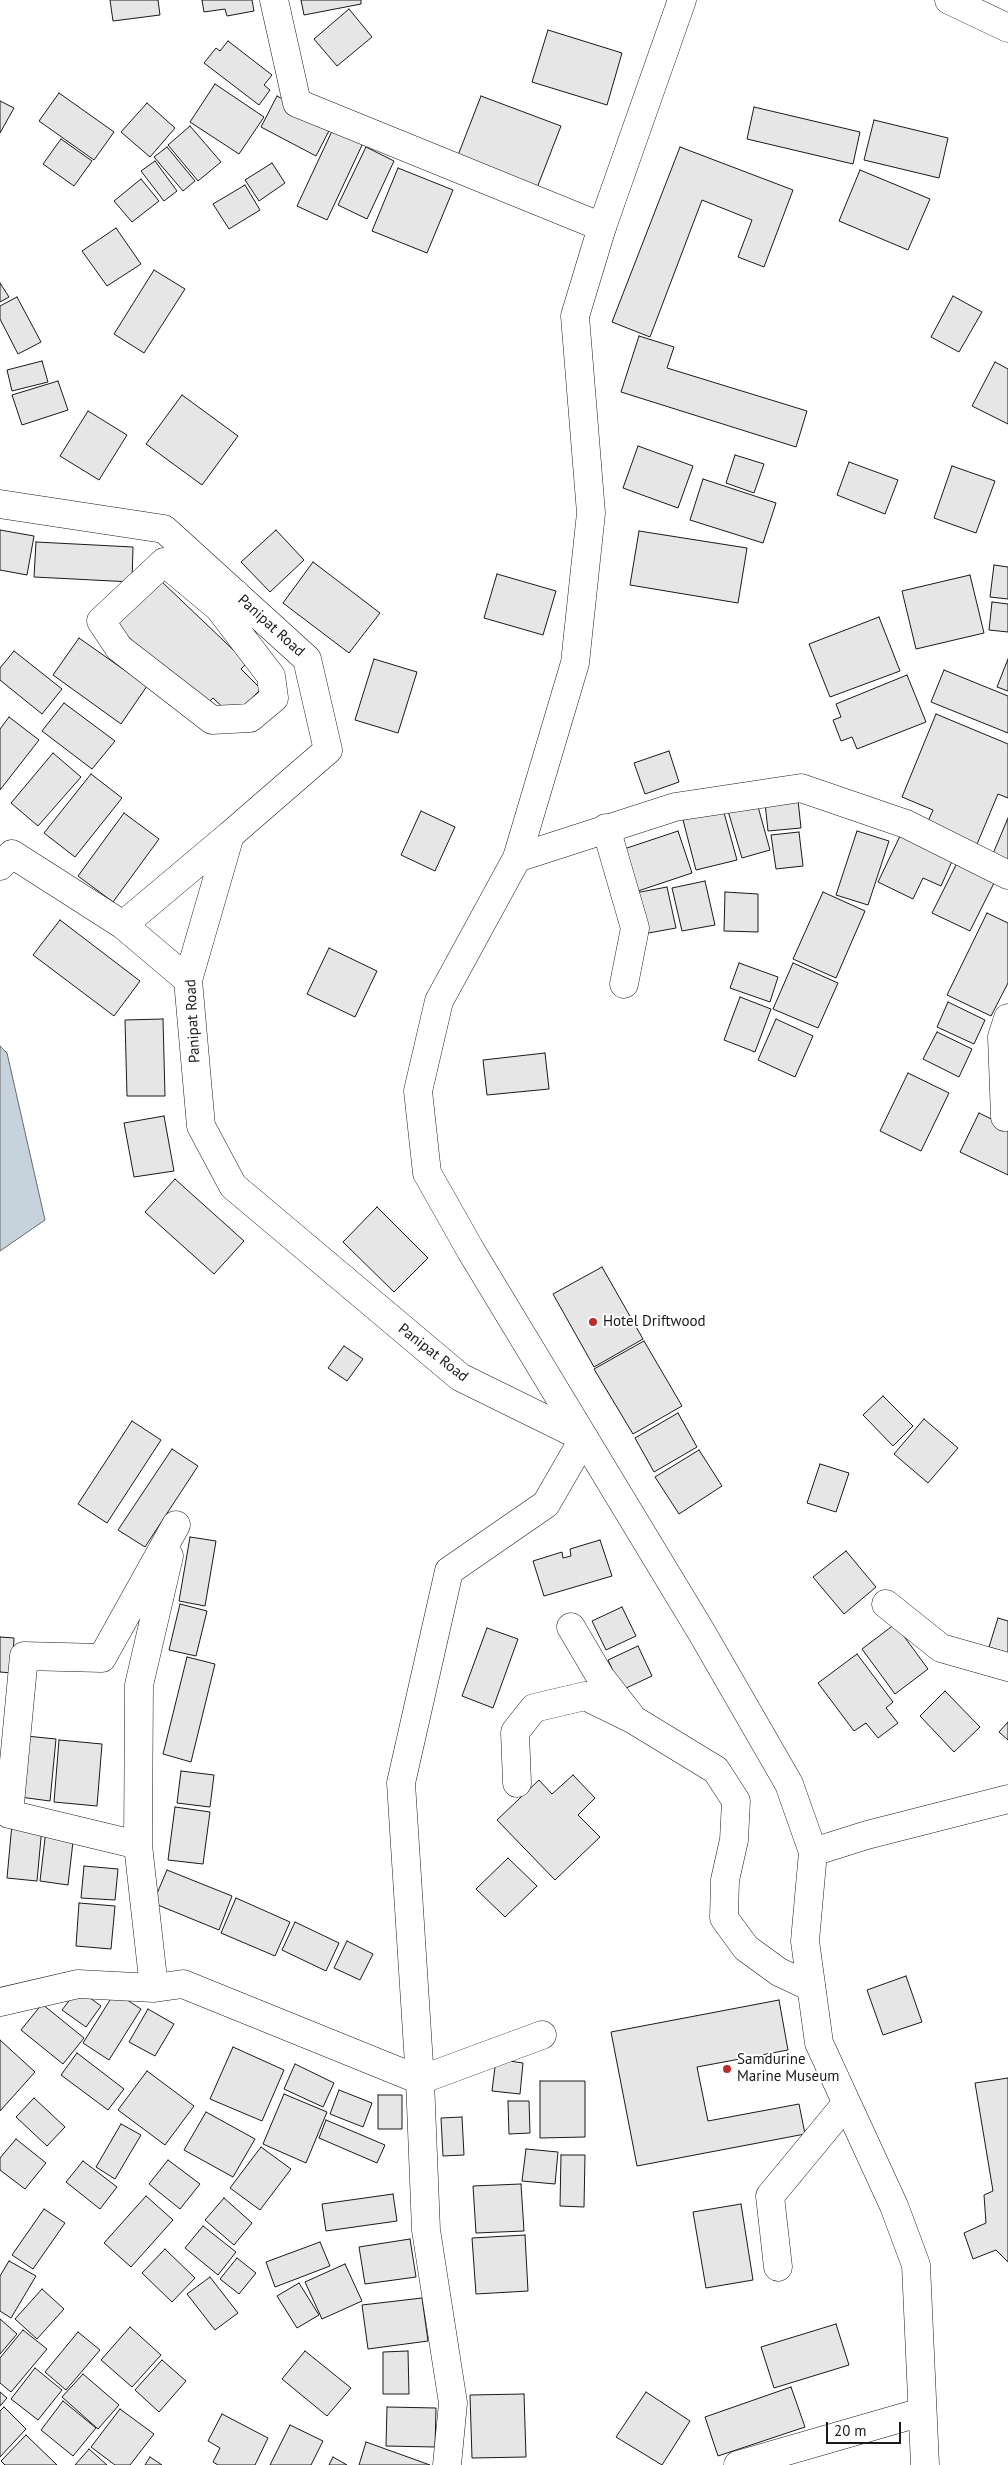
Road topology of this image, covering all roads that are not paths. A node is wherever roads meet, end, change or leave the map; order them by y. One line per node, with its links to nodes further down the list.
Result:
1 (274, 0): 5 (main road)
2 (682, 0): 5 (main road)
3 (949, 0): 4 (main road)
4 (1008, 28)
5 (602, 227): 11 (main road)
6 (0, 504): 7 (main road, Panipat Road)
7 (228, 601): 7 (main road); 9 (main road, Panipat Road)
8 (606, 828): 11 (main road); 12 (main road); 15 (main road)
9 (230, 834): 13 (main road); 14 (main road, Panipat Road)
10 (4, 855): 13 (main road)
11 (517, 858): 18 (main road)
12 (1008, 875)
13 (123, 925): 14 (main road)
14 (188, 980): 18 (main road, Panipat Road)
15 (624, 984)
16 (1008, 1018): 17 (main road)
17 (1004, 1117)
18 (584, 1438): 26 (main road); 31 (main road)
19 (886, 1604): 21 (main road)
20 (571, 1627): 22 (main road)
21 (1008, 1668)
22 (634, 1720): 23 (main road); 28 (main road)
23 (517, 1783)
24 (1008, 1800): 26 (main road)
25 (138, 1844): 25 (main road); 27 (main road)
26 (813, 1852): 28 (main road)
27 (154, 1988): 29 (main road); 31 (main road)
28 (811, 1988): 32 (main road)
29 (0, 2002)
30 (542, 2035): 31 (main road)
31 (420, 2080): 35 (main road)
32 (846, 2104): 33 (main road); 34 (main road)
33 (778, 2267)
34 (922, 2412): 36 (main road); 37 (main road)
35 (448, 2465)
36 (738, 2465)
37 (925, 2465)

